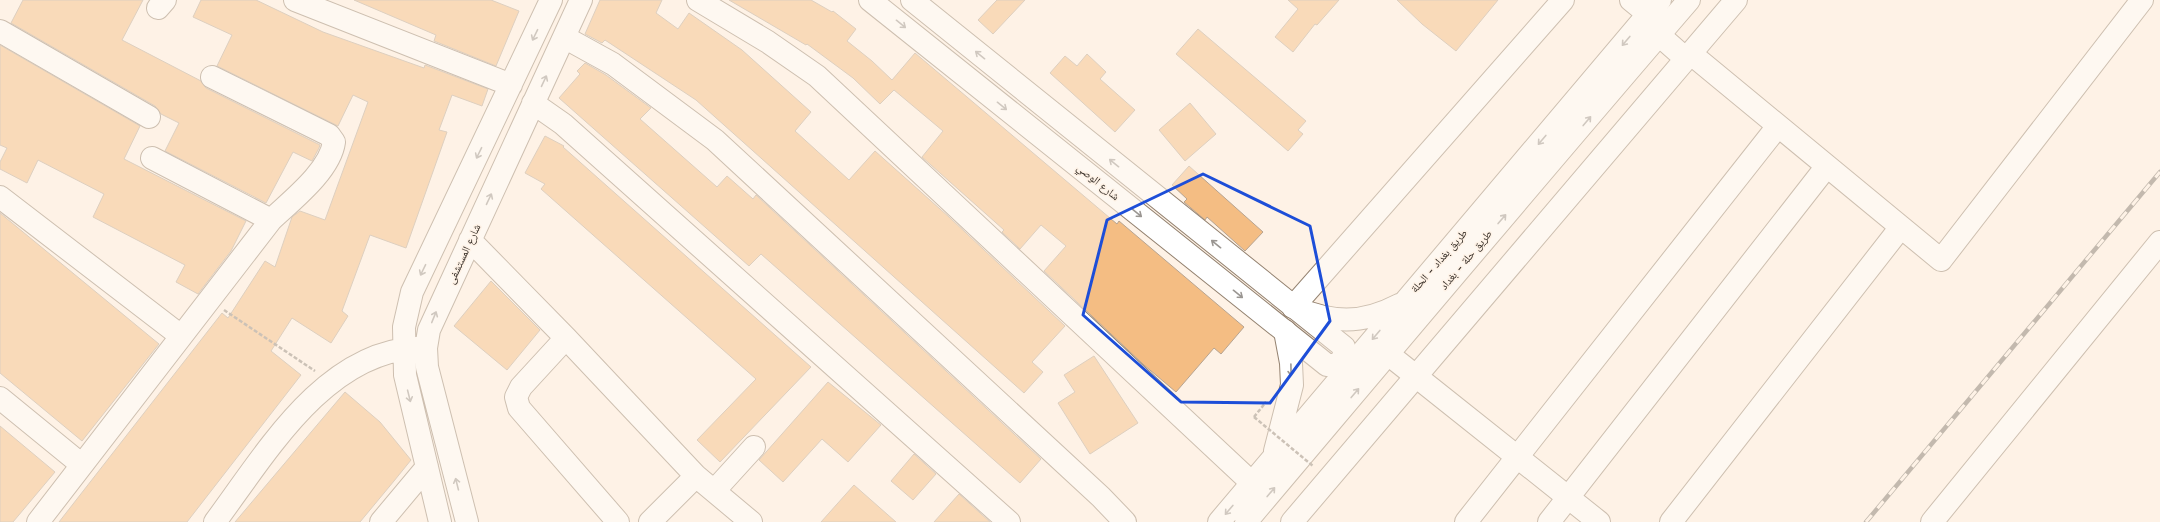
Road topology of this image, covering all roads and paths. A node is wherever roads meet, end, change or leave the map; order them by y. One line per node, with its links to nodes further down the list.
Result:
1 (295, 0): 18 (street)
2 (552, 0): 18 (street, one-way to 18)
3 (581, 0): 15 (street, شارع المستشفى)
4 (698, 0): 49 (street)
5 (870, 0): 32 (street, شارع الوصي, one-way to 32)
6 (912, 0): 31 (street, one-way to 6)
7 (1562, 0): 31 (street)
8 (1631, 0): 12 (street)
9 (1689, 0): 14 (street, طريق حلة - بغداد)
10 (2142, 0): 26 (street)
11 (1730, 2): 16 (street)
12 (1654, 7): 30 (street, طريق بغداد - الحلة, one-way to 30)
13 (0, 32): 20 (street)
14 (1659, 35): 16 (street); 37 (street, طريق حلة - بغداد, one-way to 14)
15 (564, 37): 19 (street, شارع المستشفى, one-way to 15); 61 (street)
16 (1687, 55): 21 (street); 38 (street)
17 (212, 77): 25 (street)
18 (511, 85): 36 (street, one-way to 36)
19 (533, 103): 27 (street, شارع المستشفى, one-way to 19); 60 (street)
20 (149, 117)
21 (1778, 126): 23 (street); 43 (street)
22 (152, 158): 25 (street)
23 (1827, 166): 26 (street); 51 (street)
24 (0, 196): 33 (street)
25 (270, 220): 29 (street)
26 (1901, 226): 68 (street)
27 (470, 240): 34 (street); 35 (street, شارع المستشفى, one-way to 27)
28 (2160, 242): 69 (street)
29 (209, 300): 33 (street); 39 (path)
30 (1403, 302): 31 (street); 44 (street, طريق بغداد - الحلة, one-way to 44)
31 (1293, 307): 32 (street, شارع الوصي)
32 (1285, 331): 44 (street, one-way to 44)
33 (181, 336): 45 (street)
34 (566, 338): 48 (street); 57 (street)
35 (426, 348): 36 (street); 56 (street, شارع المستشفى, one-way to 35)
36 (404, 349): 39 (street); 47 (street, one-way to 47)
37 (1388, 354): 38 (street); 63 (street, طريق حلة - بغداد, one-way to 37)
38 (1416, 376): 43 (street); 64 (street)
39 (331, 382): 53 (street)
40 (0, 398): 45 (street)
41 (1268, 401): 46 (path, bridge)
42 (754, 447): 50 (street)
43 (1518, 457): 51 (street); 65 (street)
44 (1273, 458): 49 (street, طريق بغداد - الحلة)
45 (82, 465): 52 (street)
46 (1313, 466)
47 (427, 467): 54 (street); 55 (street)
48 (696, 476): 50 (street); 58 (street)
49 (1252, 483): 62 (street, طريق بغداد - الحلة, one-way to 62)
50 (714, 491): 59 (street)
51 (1568, 497): 66 (street); 67 (street)
52 (38, 522)
53 (215, 522)
54 (381, 522)
55 (440, 522)
56 (467, 522)
57 (618, 522)
58 (650, 522)
59 (751, 522)
60 (1009, 522)
61 (1125, 522)
62 (1219, 522)
63 (1246, 522)
64 (1292, 522)
65 (1466, 522)
66 (1549, 522)
67 (1599, 522)
68 (1672, 522)
69 (1932, 522)

